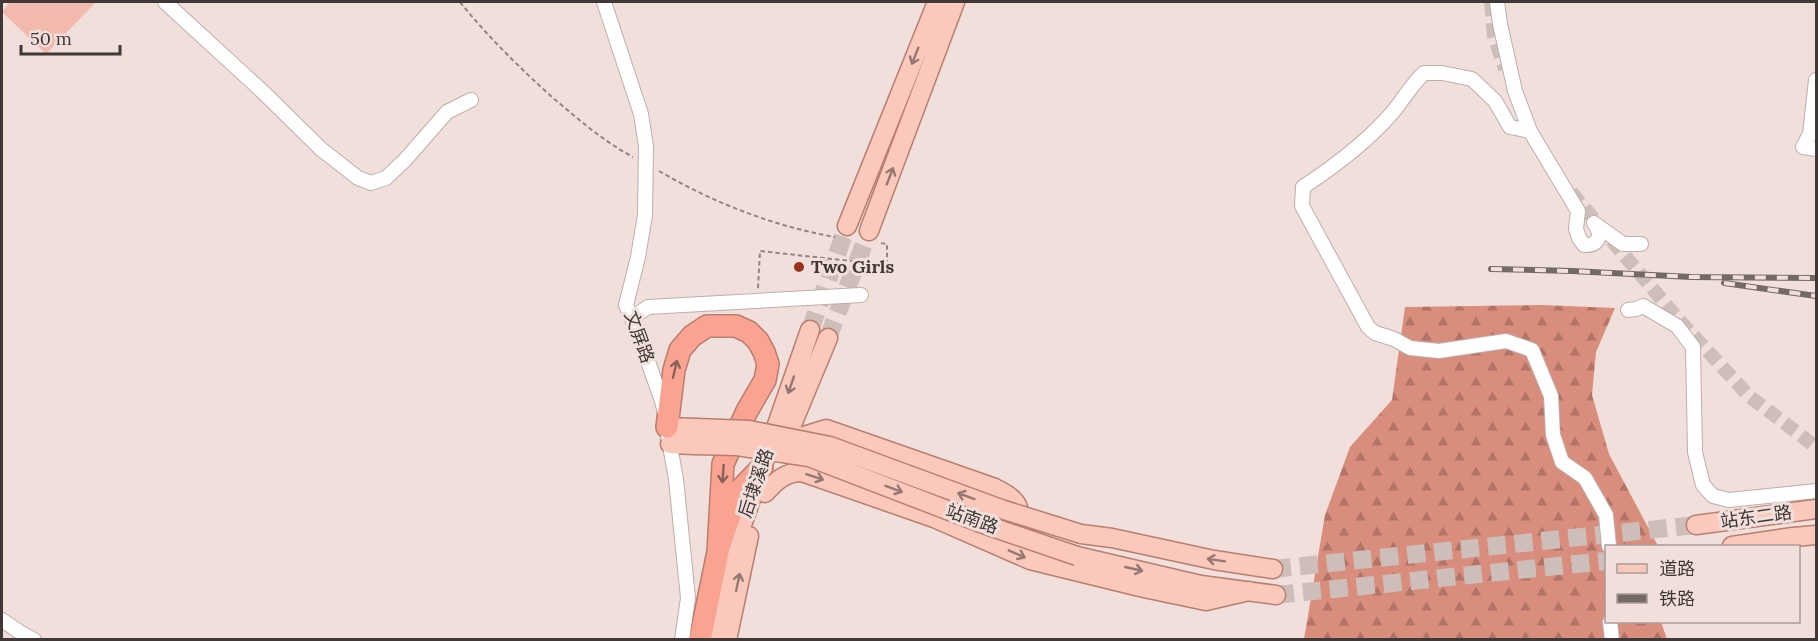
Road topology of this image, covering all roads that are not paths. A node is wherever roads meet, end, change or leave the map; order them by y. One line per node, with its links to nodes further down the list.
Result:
1 (165, 2): 7 (street)
2 (604, 2): 17 (street, 文屏路)
3 (937, 2): 12 (main road, one-way to 12)
4 (955, 2): 13 (main road, one-way to 4)
5 (1497, 2): 8 (street)
6 (1816, 80): 9 (street)
7 (471, 100)
8 (1530, 131): 10 (street); 30 (street)
9 (1816, 149)
10 (1574, 204): 11 (street); 11 (street)
11 (1594, 223): 14 (street)
12 (847, 226)
13 (869, 231)
14 (1641, 244)
15 (861, 295): 17 (street)
16 (1628, 310): 24 (street)
17 (632, 318): 20 (street, 文屏路)
18 (810, 330): 23 (main road, 后埭溪路, one-way to 23)
19 (828, 338): 25 (main road)
20 (668, 435): 21 (main road, 站南路); 32 (highway, one-way to 32); 39 (street, 文屏路)
21 (696, 436): 22 (main road, 站南路, bridge); 34 (main road, 站南路, one-way to 34, bridge)
22 (794, 439): 28 (main road); 33 (main road, 站南路, one-way to 22, bridge)
23 (762, 467): 32 (highway); 41 (main road, 后埭溪路)
24 (1816, 491)
25 (765, 493): 28 (main road, one-way to 28); 42 (main road, one-way to 25)
26 (1816, 509): 27 (main road, 站东二路)
27 (1696, 525)
28 (968, 533): 34 (main road, one-way to 34)
29 (1816, 534): 31 (main road, 站东二路)
30 (1609, 545)
31 (1739, 545)
32 (718, 552): 40 (highway)
33 (1273, 569)
34 (1249, 591): 35 (main road, 站南路)
35 (1276, 595)
36 (2, 620): 38 (street)
37 (1610, 623): 43 (street)
38 (34, 639)
39 (682, 639)
40 (700, 639)
41 (715, 639)
42 (727, 639)
43 (1612, 639)

